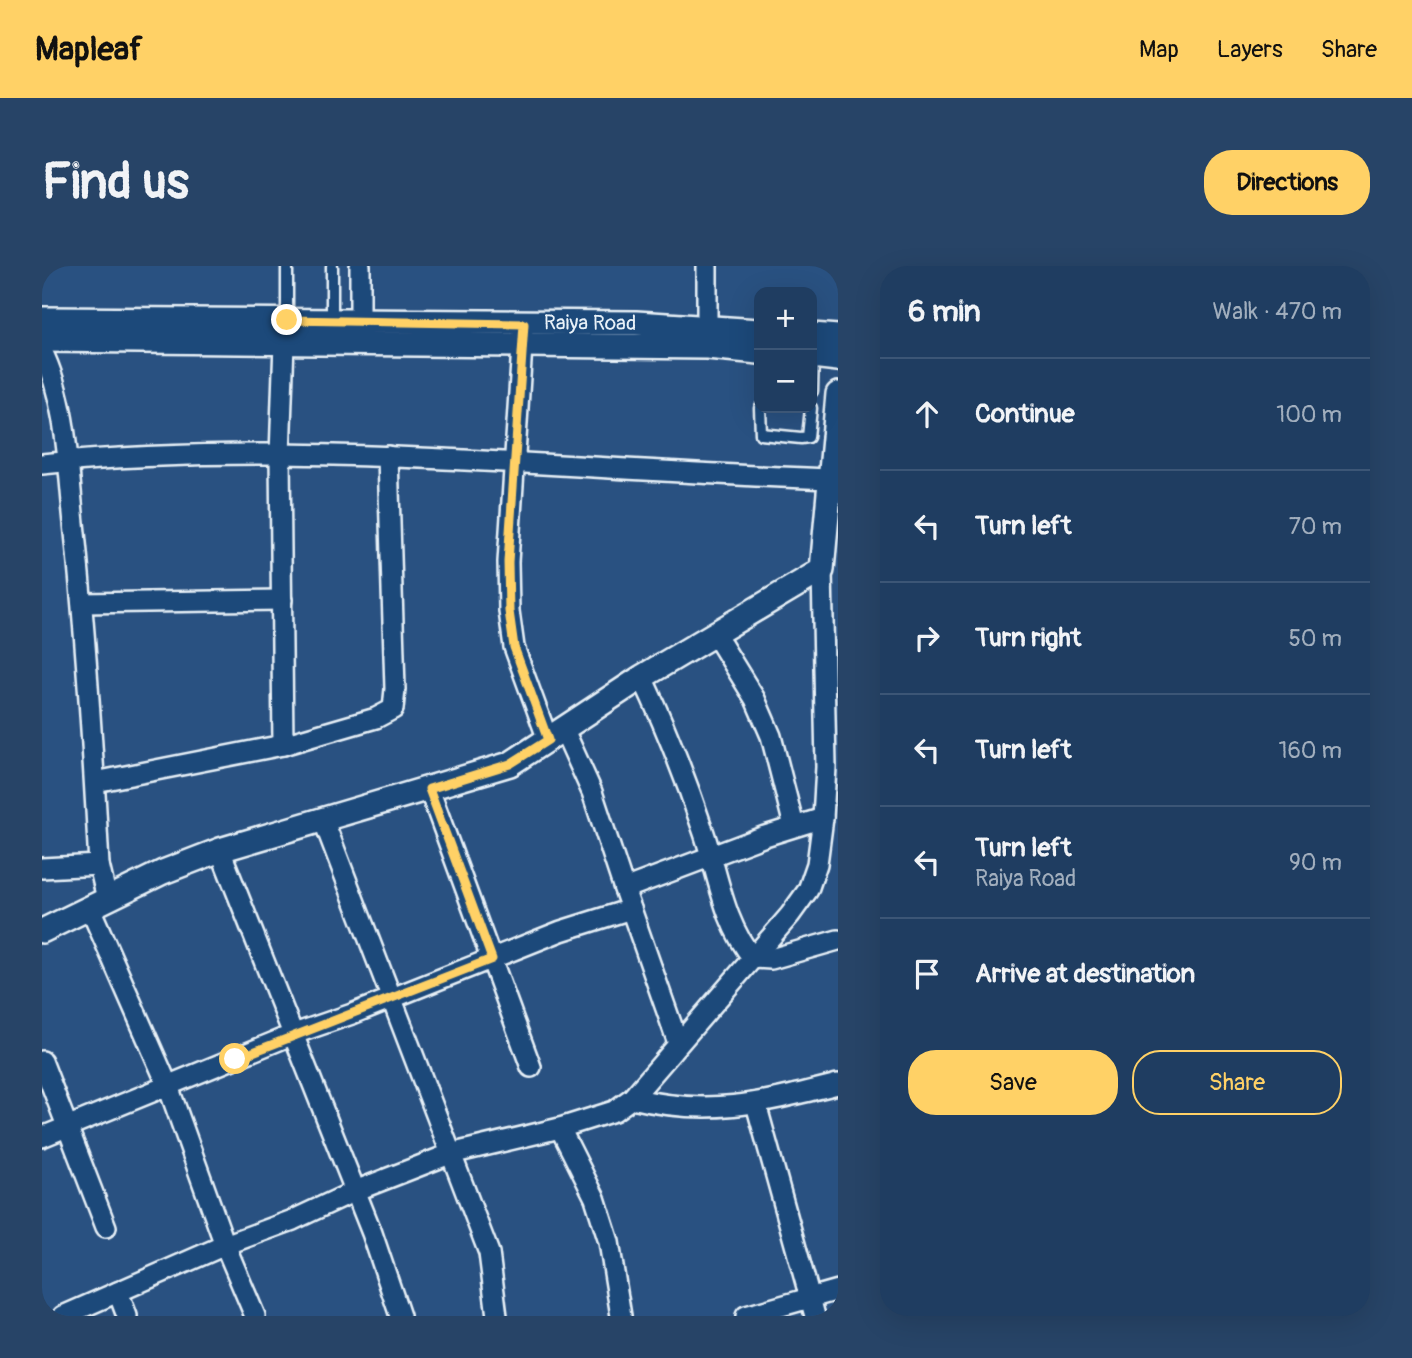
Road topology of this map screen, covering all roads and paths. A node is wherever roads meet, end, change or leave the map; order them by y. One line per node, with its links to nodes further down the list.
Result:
1 (287, 266): 6 (lane)
2 (332, 266): 7 (lane)
3 (360, 266): 8 (street)
4 (707, 266): 11 (street)
5 (42, 319): 6 (street, Raiya Road)
6 (287, 320): 7 (street, Raiya Road)
7 (332, 320): 8 (street, Raiya Road)
8 (359, 321): 10 (street, Raiya Road)
9 (754, 332): 11 (street, Raiya Road)
10 (523, 335): 11 (street, Raiya Road); 14 (street, Raiya Road); 26 (street)
11 (707, 337): 18 (street, Raiya Road)
12 (838, 337): 15 (street)
13 (42, 340): 14 (street, Raiya Road)
14 (284, 343): 23 (street)
15 (817, 347)
16 (815, 350): 19 (street)
17 (42, 351): 25 (street)
18 (754, 351)
19 (838, 359)
20 (838, 394): 28 (street)
21 (760, 413): 22 (lane)
22 (811, 413)
23 (280, 455): 24 (street); 25 (street); 30 (street)
24 (388, 456): 26 (street); 35 (street)
25 (68, 461): 27 (street); 31 (street)
26 (514, 463): 28 (street); 34 (street)
27 (42, 464)
28 (828, 479): 29 (street)
29 (822, 570): 32 (street); 38 (street)
30 (282, 600): 31 (street); 35 (street)
31 (82, 603): 36 (street)
32 (715, 634): 33 (street); 40 (street)
33 (642, 677): 34 (street); 42 (street)
34 (556, 735): 37 (street); 45 (street)
35 (283, 745): 36 (street)
36 (95, 782): 43 (street)
37 (429, 789): 39 (street); 51 (street)
38 (823, 818): 40 (street); 50 (street)
39 (323, 819): 41 (street); 52 (street)
40 (794, 826): 42 (street)
41 (220, 850): 46 (street); 53 (street)
42 (711, 855): 45 (street); 50 (street)
43 (99, 865): 44 (street); 46 (street)
44 (42, 868)
45 (624, 889): 47 (street)
46 (99, 904): 48 (street); 58 (street)
47 (631, 909): 51 (street); 54 (street)
48 (42, 931)
49 (838, 940): 50 (street)
50 (753, 958): 54 (street)
51 (492, 959): 52 (street); 56 (street)
52 (393, 998): 53 (street); 64 (street)
53 (294, 1034): 58 (street); 65 (street)
54 (678, 1043): 59 (street)
55 (42, 1061): 61 (street)
56 (531, 1068)
57 (838, 1084): 60 (street)
58 (167, 1086): 61 (street); 67 (street)
59 (632, 1098): 60 (street); 62 (street)
60 (756, 1104): 70 (street)
61 (66, 1127): 63 (street); 66 (street)
62 (560, 1128): 64 (street); 76 (street)
63 (42, 1137)
64 (450, 1154): 65 (street); 75 (street)
65 (355, 1191): 67 (street); 74 (street)
66 (106, 1227)
67 (225, 1244): 69 (street); 73 (street)
68 (838, 1290): 70 (street)
69 (118, 1292): 71 (street); 72 (street)
70 (813, 1307): 77 (street)
71 (63, 1316)
72 (127, 1316)
73 (255, 1316)
74 (400, 1316)
75 (497, 1316)
76 (621, 1316)
77 (746, 1316)

